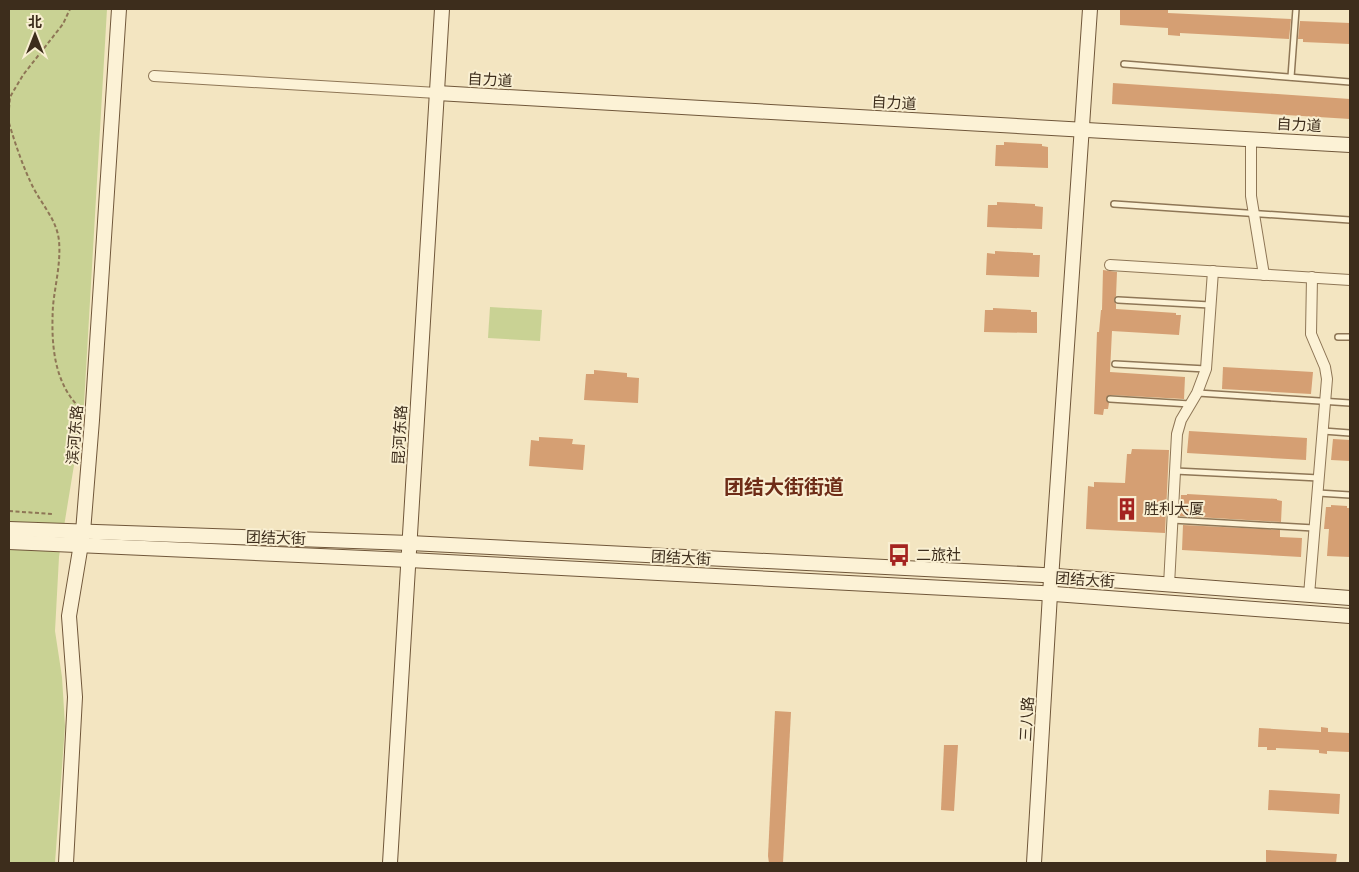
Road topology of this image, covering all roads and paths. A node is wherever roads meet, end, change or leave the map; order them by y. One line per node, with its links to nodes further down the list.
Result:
1 (70, 9): 11 (path)
2 (120, 9): 35 (main road, 滨河东路)
3 (442, 9): 10 (main road, 昆河东路)
4 (1090, 9): 13 (main road, 三八路)
5 (1296, 9): 8 (lane)
6 (1124, 64): 8 (lane)
7 (154, 76): 10 (street)
8 (1291, 77): 9 (lane)
9 (1350, 82)
10 (437, 93): 13 (main road, 自力道); 49 (main road, 昆河东路)
11 (9, 109)
12 (9, 123): 35 (path)
13 (1083, 129): 14 (main road, 自力道); 51 (main road, 三八路)
14 (1251, 139): 15 (main road, 自力道); 17 (street)
15 (1350, 144)
16 (1114, 204): 17 (lane)
17 (1254, 214): 18 (lane); 21 (street)
18 (1350, 220)
19 (1110, 265): 20 (street)
20 (1213, 271): 21 (street); 25 (street)
21 (1264, 274): 22 (street)
22 (1312, 278): 23 (street); 32 (street)
23 (1350, 280)
24 (1118, 300): 25 (lane)
25 (1210, 305): 29 (street)
26 (1338, 336): 27 (lane)
27 (1350, 337)
28 (1114, 364): 29 (lane)
29 (1206, 369): 30 (street)
30 (1197, 393): 32 (lane); 34 (street)
31 (1110, 399): 34 (lane)
32 (1325, 401): 33 (lane); 36 (street)
33 (1350, 402)
34 (1190, 404): 38 (street)
35 (92, 420): 47 (main road, 滨河东路)
36 (1322, 431): 37 (lane); 39 (street)
37 (1350, 433)
38 (1175, 471): 39 (lane); 44 (street)
39 (1319, 478): 40 (street)
40 (1318, 493): 41 (lane); 46 (street)
41 (1350, 495)
42 (9, 511): 43 (path)
43 (52, 514)
44 (1172, 520): 46 (lane); 52 (street)
45 (9, 528): 47 (main road, 团结大街)
46 (1315, 528): 54 (street)
47 (81, 539): 48 (main road, 团结大街); 49 (main road, 团结大街); 50 (main road, 团结大街); 57 (main road, 滨河东路)
48 (9, 542)
49 (410, 543): 50 (main road, 昆河东路); 51 (main road, 团结大街)
50 (409, 560): 53 (main road, 团结大街); 58 (main road, 昆河东路)
51 (1052, 576): 52 (main road, 团结大街); 53 (main road, 三八路)
52 (1169, 585): 54 (main road, 团结大街)
53 (1050, 594): 56 (main road, 团结大街); 59 (main road, 三八路)
54 (1309, 595): 55 (main road, 团结大街)
55 (1350, 598)
56 (1350, 616)
57 (66, 863)
58 (390, 863)
59 (1034, 863)

